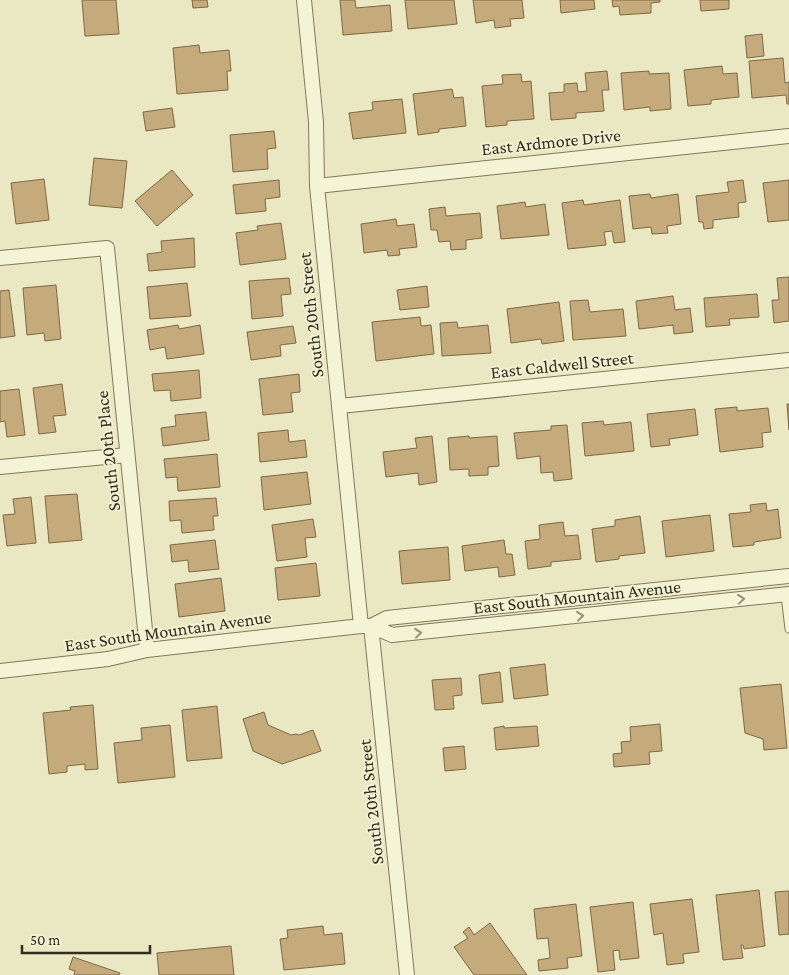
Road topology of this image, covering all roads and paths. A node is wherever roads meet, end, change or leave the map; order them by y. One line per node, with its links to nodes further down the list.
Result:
1 (304, 0): 3 (street, South 20th Street)
2 (789, 136): 3 (street, East Ardmore Drive)
3 (317, 186): 6 (street, South 20th Street)
4 (0, 258): 7 (street, South 20th Place)
5 (789, 360): 6 (street, East Caldwell Street)
6 (340, 406): 11 (street, South 20th Street)
7 (127, 455): 8 (street); 13 (street, South 20th Place)
8 (0, 467)
9 (789, 576): 11 (street, East South Mountain Avenue)
10 (787, 595): 11 (street, East South Mountain Avenue, one-way to 10); 12 (lane)
11 (366, 626): 13 (street, East South Mountain Avenue); 15 (street, South 20th Street)
12 (789, 629)
13 (146, 650): 14 (street, East South Mountain Avenue)
14 (0, 671)
15 (407, 975)

